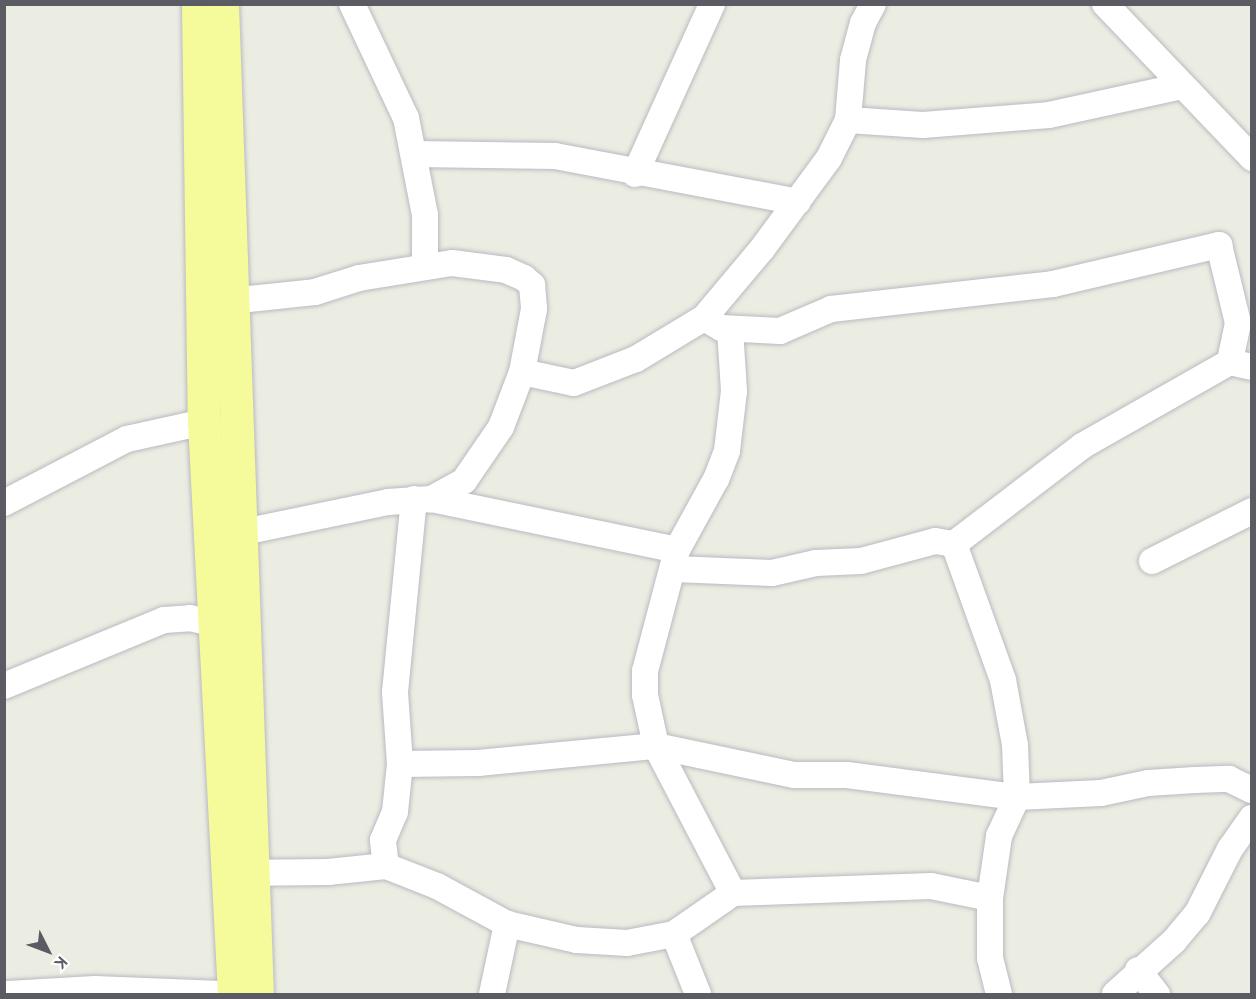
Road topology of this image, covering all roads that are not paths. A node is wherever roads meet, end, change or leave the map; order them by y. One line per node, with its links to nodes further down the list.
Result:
1 (198, 4): 19 (highway)
2 (222, 4): 14 (highway)
3 (352, 4): 9 (street)
4 (712, 4): 11 (street)
5 (873, 4): 8 (street)
6 (1105, 4): 7 (street)
7 (1182, 86): 8 (street); 10 (street)
8 (848, 120): 12 (street)
9 (415, 154): 11 (street); 13 (street)
10 (1251, 158)
11 (635, 174): 12 (street)
12 (798, 202): 15 (street)
13 (425, 265): 14 (street); 18 (street)
14 (230, 301): 23 (highway)
15 (704, 318): 16 (street); 18 (street)
16 (730, 329): 17 (street); 25 (street)
17 (1241, 365): 24 (street)
18 (522, 372): 20 (street)
19 (204, 422): 21 (street); 27 (highway)
20 (423, 499): 23 (street); 25 (street); 30 (street)
21 (4, 503)
22 (1251, 511): 26 (street)
23 (238, 533): 35 (highway)
24 (954, 544): 25 (street); 32 (street)
25 (675, 560): 29 (street)
26 (1152, 561)
27 (217, 624): 28 (street); 35 (highway)
28 (4, 686)
29 (656, 747): 30 (street); 32 (street); 36 (street)
30 (400, 764): 34 (street)
31 (1251, 790): 32 (street)
32 (1017, 797): 37 (street)
33 (1251, 818): 40 (street)
34 (386, 866): 35 (street); 38 (street)
35 (242, 873): 43 (highway); 44 (highway)
36 (733, 893): 37 (street); 39 (street)
37 (990, 898): 47 (street)
38 (507, 924): 39 (street); 45 (street)
39 (674, 934): 46 (street)
40 (1138, 970): 48 (street); 49 (street)
41 (8, 994): 42 (street)
42 (221, 994)
43 (234, 994)
44 (257, 994)
45 (492, 994)
46 (698, 994)
47 (999, 994)
48 (1115, 994)
49 (1157, 994)

